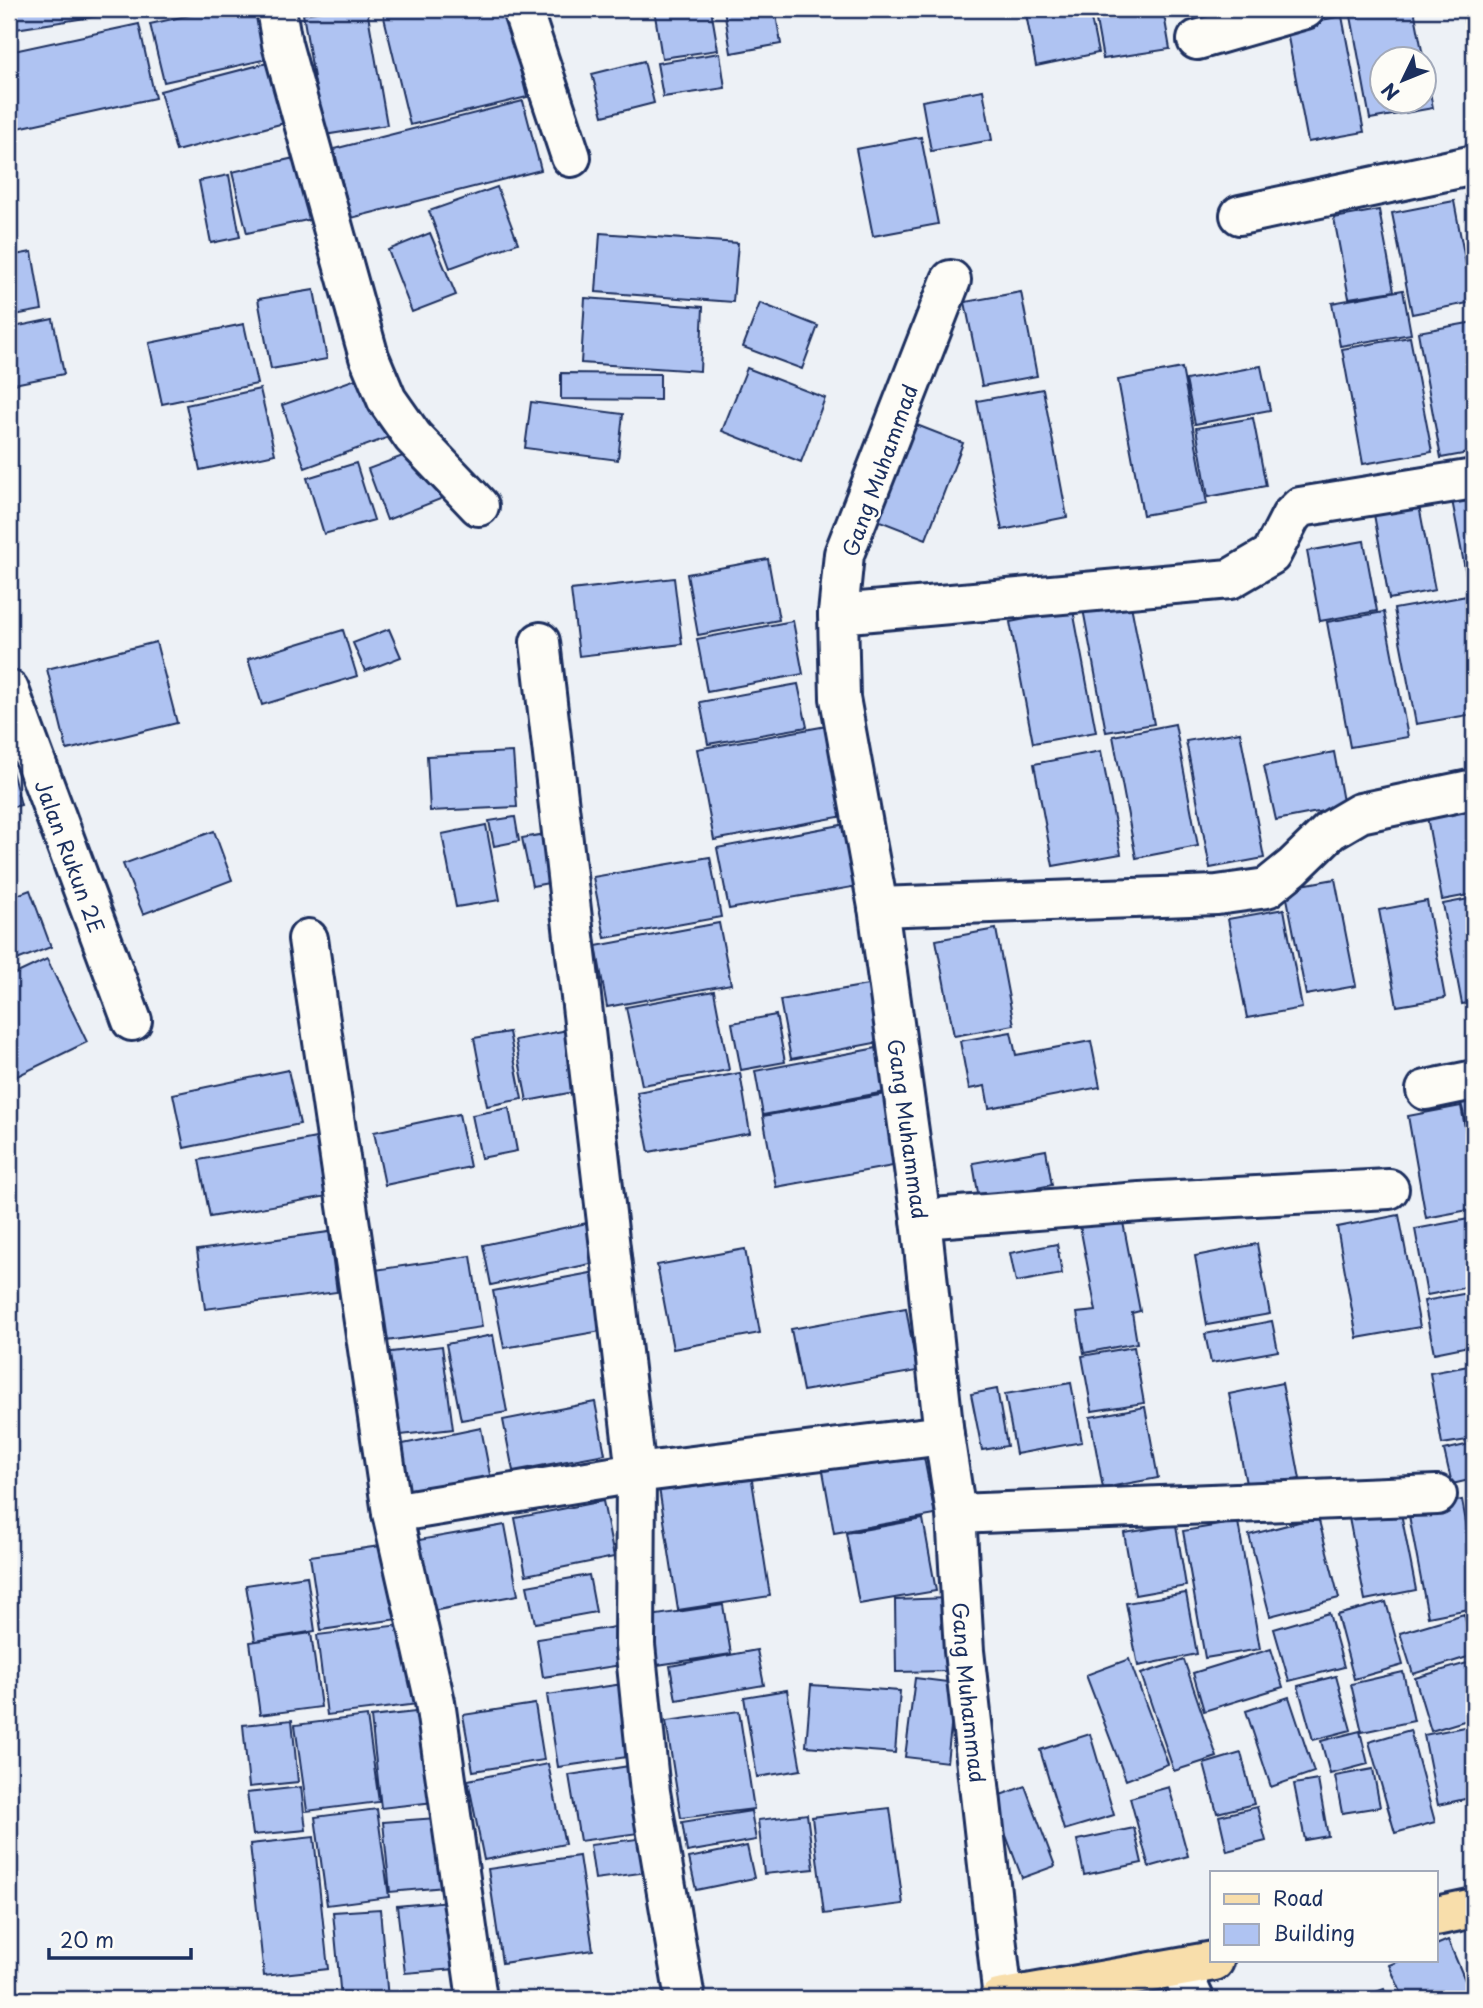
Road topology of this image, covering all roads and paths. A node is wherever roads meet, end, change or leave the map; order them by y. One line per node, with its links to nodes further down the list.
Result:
1 (276, 9): 10 (street)
2 (522, 9): 5 (street)
3 (1305, 9): 4 (street)
4 (1198, 40)
5 (572, 157)
6 (1474, 165): 7 (street)
7 (1240, 215)
8 (951, 280): 11 (street, Gang Muhammad)
9 (1474, 479): 11 (street)
10 (479, 506)
11 (838, 614): 15 (street, Gang Muhammad)
12 (540, 642): 23 (street)
13 (9, 690): 17 (street, Jalan Rukun 2E)
14 (1474, 789): 15 (street)
15 (877, 907): 21 (street, Gang Muhammad)
16 (308, 939): 25 (street)
17 (132, 1021)
18 (1474, 1080): 19 (street)
19 (1426, 1090)
20 (1389, 1189): 21 (street)
21 (921, 1219): 22 (street, Gang Muhammad)
22 (944, 1435): 23 (street); 26 (street, Gang Muhammad)
23 (636, 1473): 25 (street); 31 (street)
24 (1437, 1495): 26 (street)
25 (391, 1513): 30 (street)
26 (956, 1514): 32 (street, Gang Muhammad)
27 (1474, 1908): 28 (main road)
28 (1438, 1916)
29 (1196, 1976): 32 (main road)
30 (477, 1999)
31 (685, 1999)
32 (1001, 1999)

